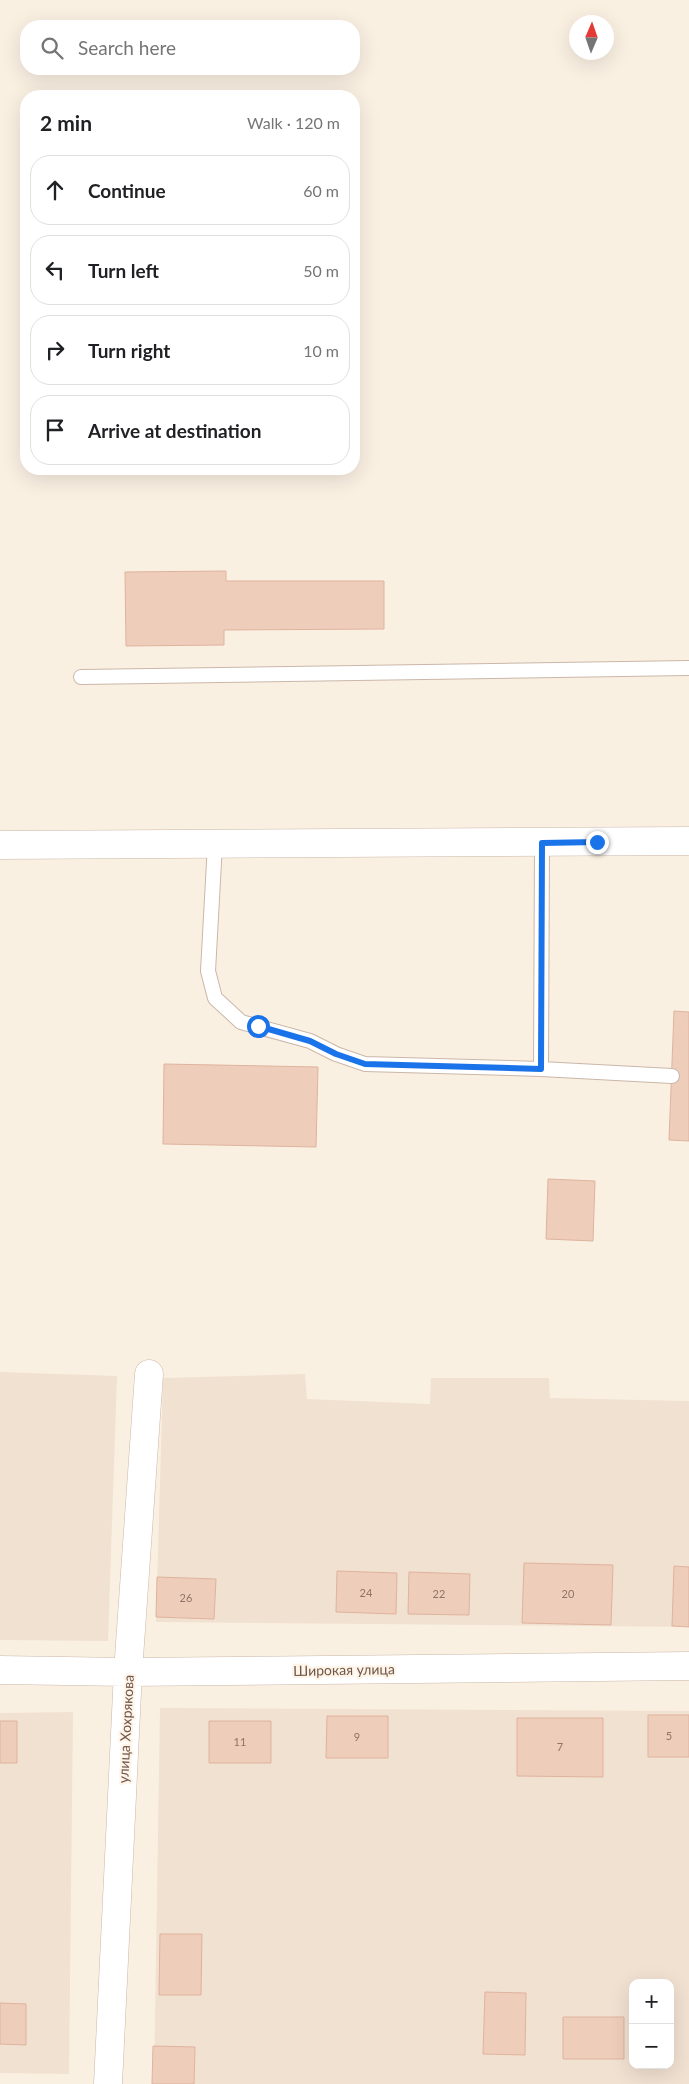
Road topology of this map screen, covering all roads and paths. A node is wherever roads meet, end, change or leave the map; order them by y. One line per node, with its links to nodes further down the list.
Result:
1 (689, 668): 2 (lane)
2 (81, 677)
3 (689, 841): 4 (street)
4 (542, 843): 5 (street); 7 (lane)
5 (215, 844): 6 (street); 7 (lane)
6 (0, 845)
7 (541, 1069): 8 (lane)
8 (672, 1076)
9 (149, 1374): 12 (street, улица Хохрякова)
10 (689, 1666): 12 (street, Широкая улица)
11 (0, 1670): 12 (street, Широкая улица)
12 (128, 1672): 13 (street, улица Хохрякова)
13 (108, 2084)

